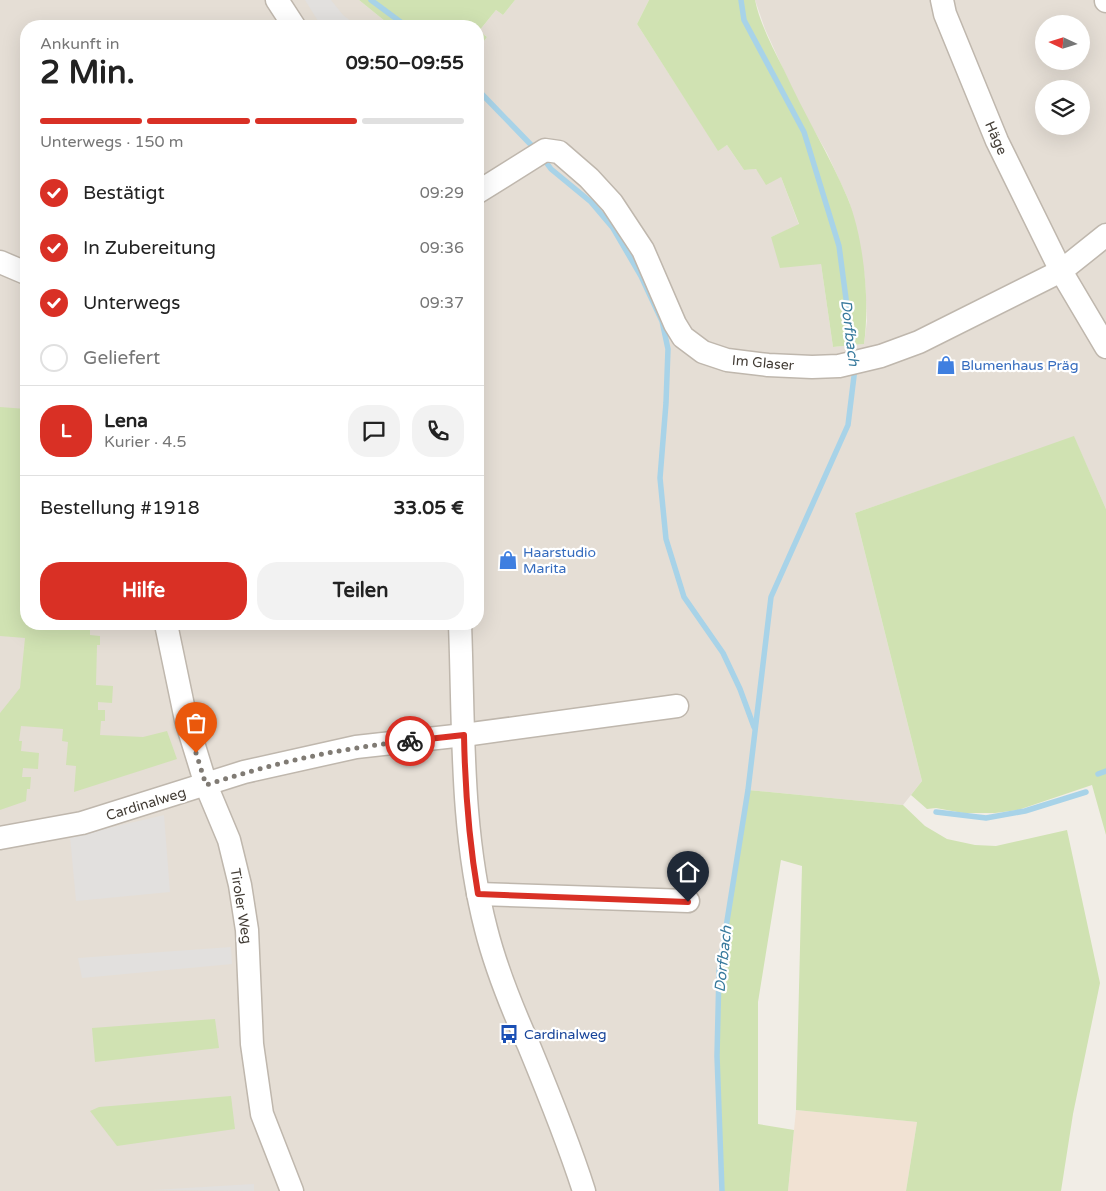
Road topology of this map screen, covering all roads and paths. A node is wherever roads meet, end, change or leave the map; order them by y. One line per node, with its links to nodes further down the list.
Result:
1 (277, 0): 3 (street)
2 (942, 0): 8 (street, Häge)
3 (290, 20)
4 (484, 188): 8 (street, Im Glaser)
5 (1106, 235): 8 (street, Im Glaser)
6 (0, 262): 7 (street)
7 (20, 270)
8 (1061, 271): 9 (street)
9 (1106, 347)
10 (167, 630): 14 (street, Tiroler Weg)
11 (460, 630): 13 (street)
12 (677, 706): 13 (street, Cardinalweg)
13 (464, 735): 14 (street, Cardinalweg); 16 (street)
14 (206, 785): 15 (street, Cardinalweg); 18 (street, Tiroler Weg)
15 (0, 838)
16 (478, 894): 17 (street); 19 (street)
17 (688, 902)
18 (292, 1191)
19 (584, 1191)

